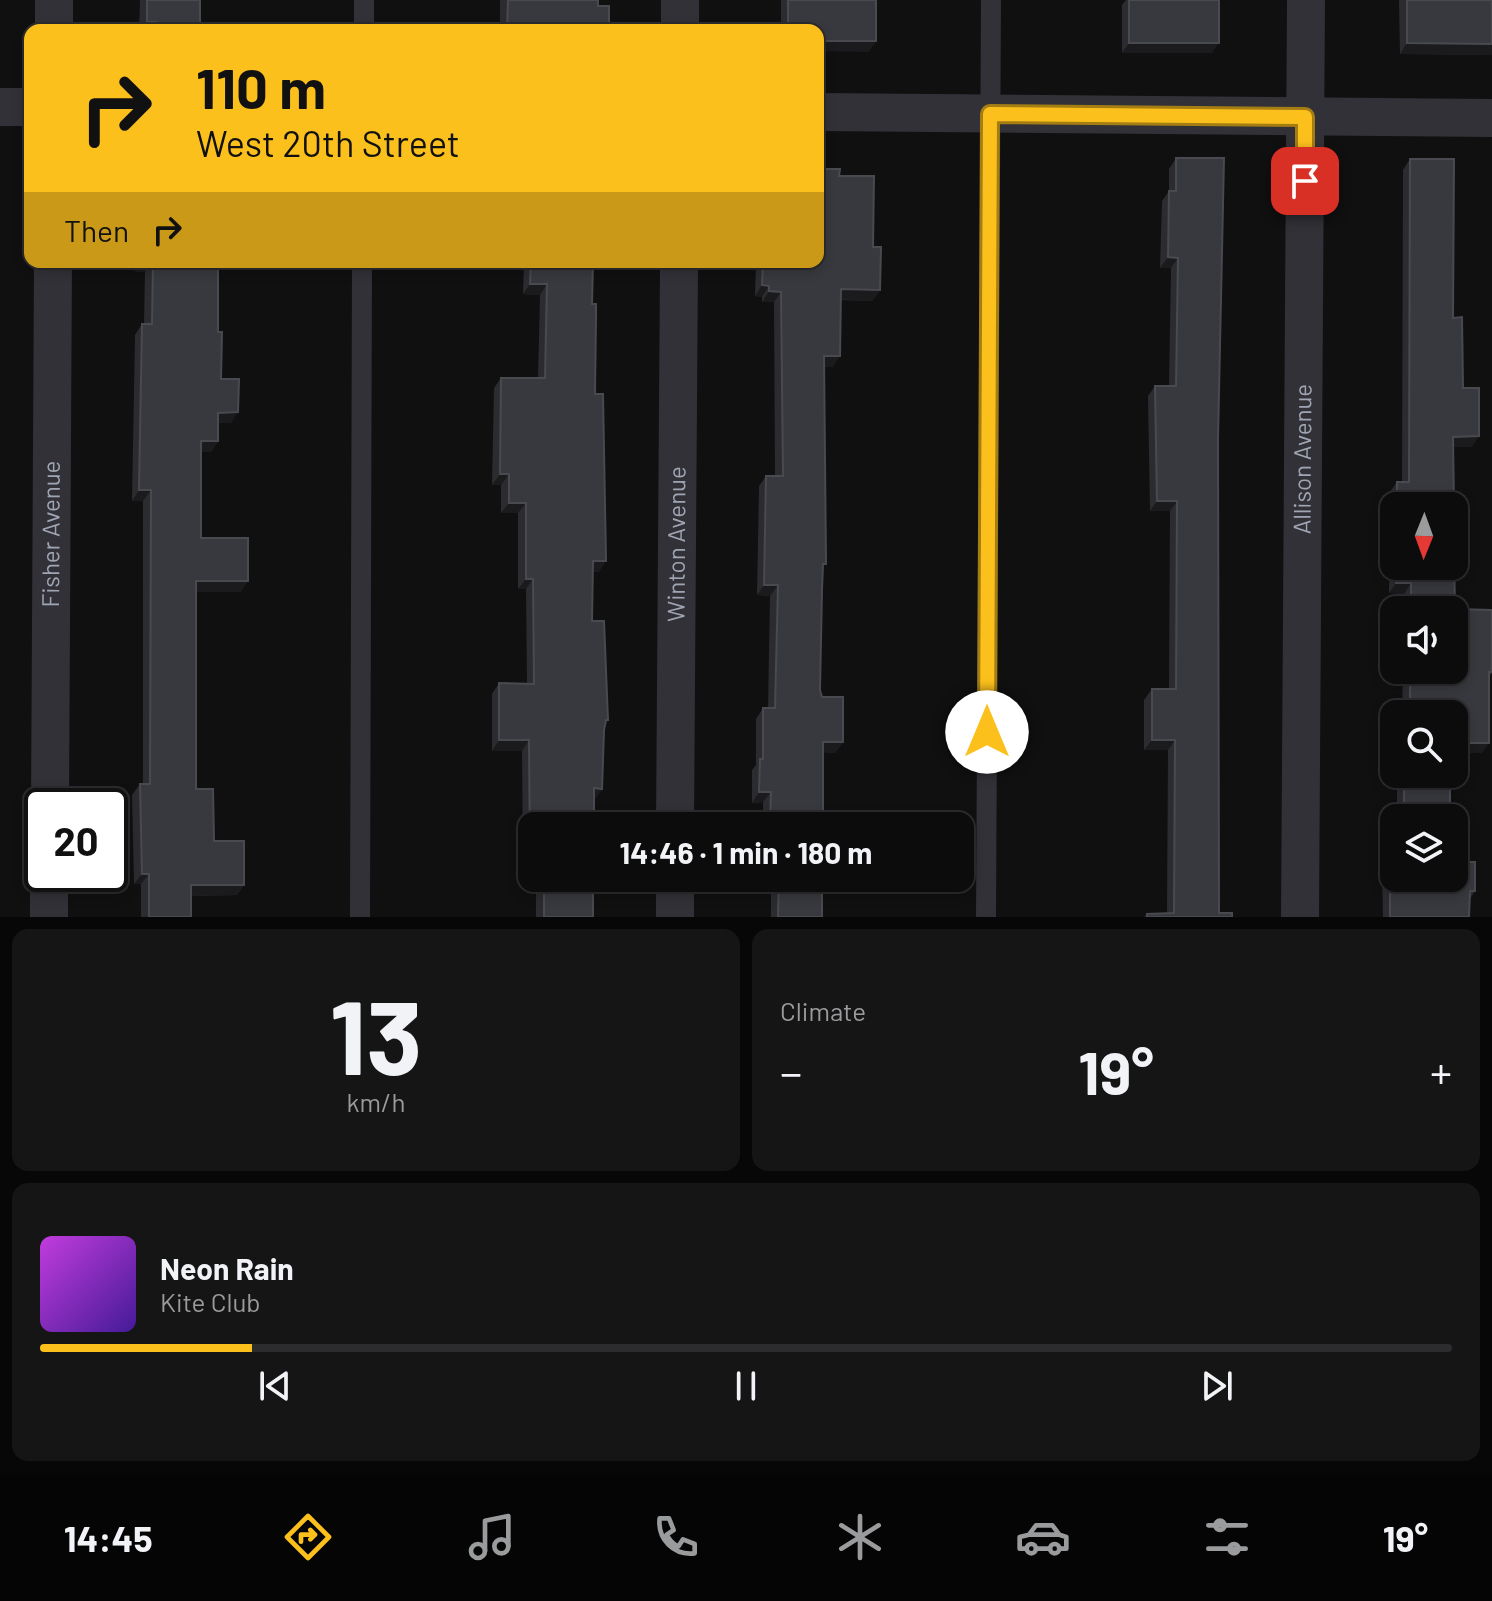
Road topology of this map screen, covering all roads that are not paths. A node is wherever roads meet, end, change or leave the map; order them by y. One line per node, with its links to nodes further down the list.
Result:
1 (54, 0): 6 (street)
2 (364, 0): 7 (lane)
3 (680, 0): 8 (street)
4 (991, 0): 12 (lane)
5 (1306, 0): 13 (street, Allison Avenue)
6 (54, 24)
7 (364, 24)
8 (680, 24)
9 (0, 107): 10 (street)
10 (24, 107)
11 (824, 112): 12 (street)
12 (990, 114): 13 (street); 25 (lane)
13 (1305, 117): 14 (street); 26 (street, Allison Avenue)
14 (1492, 118)
15 (53, 268): 18 (street, Fisher Avenue)
16 (362, 268): 23 (lane)
17 (679, 268): 19 (street, Winton Avenue)
18 (50, 788)
19 (675, 812)
20 (49, 892): 22 (street)
21 (675, 892): 24 (street)
22 (49, 917)
23 (360, 917)
24 (675, 917)
25 (986, 917)
26 (1300, 917)

